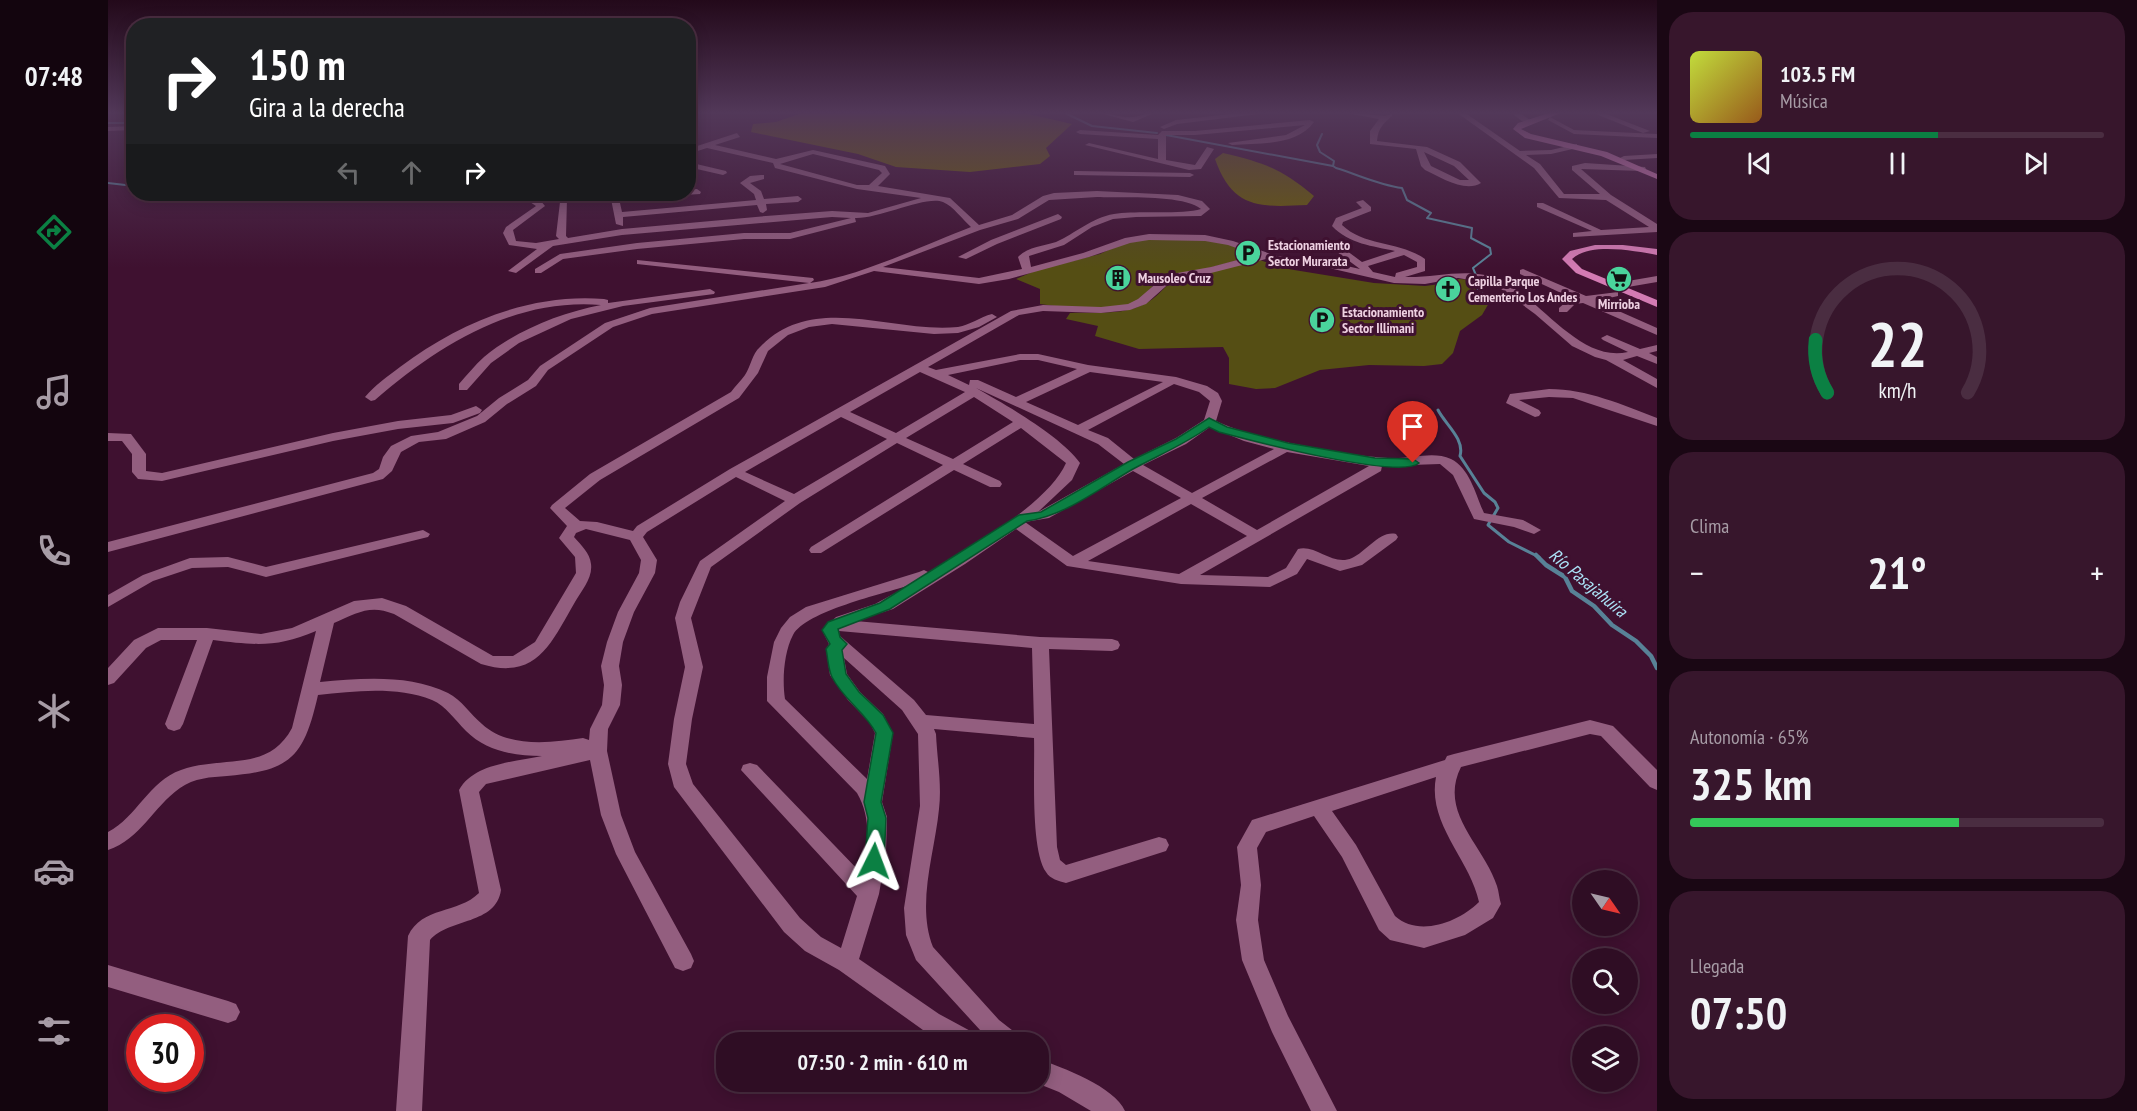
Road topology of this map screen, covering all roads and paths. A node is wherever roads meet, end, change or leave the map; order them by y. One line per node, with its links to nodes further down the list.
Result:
1 (777, 164): 19 (street)
2 (862, 164): 19 (street)
3 (1133, 164): 16 (street)
4 (1172, 164): 5 (street)
5 (1200, 164)
6 (1424, 164): 7 (street)
7 (1457, 164)
8 (1534, 164): 21 (street)
9 (1591, 164): 12 (street)
10 (1635, 164): 13 (main road)
11 (696, 166): 14 (street)
12 (1595, 166): 13 (street); 21 (street)
13 (1652, 171)
14 (723, 173)
15 (1077, 173): 16 (street)
16 (1135, 174): 17 (street)
17 (1192, 175)
18 (761, 177): 26 (street)
19 (874, 188): 20 (street)
20 (935, 197): 30 (street); 34 (street)
21 (1608, 197): 35 (street)
22 (798, 199): 26 (street)
23 (535, 201): 41 (street)
24 (564, 201): 40 (street)
25 (615, 201): 29 (street)
26 (760, 202): 29 (street); 32 (street)
27 (1360, 202): 43 (street)
28 (1540, 204): 37 (street)
29 (618, 215): 36 (street)
30 (868, 216): 32 (street); 52 (street)
31 (1058, 217): 33 (street)
32 (766, 219): 36 (street)
33 (1035, 226): 39 (street); 46 (street)
34 (977, 228): 39 (street); 49 (street)
35 (1657, 229): 37 (street)
36 (622, 232): 40 (street)
37 (1602, 232): 38 (street)
38 (1576, 235)
39 (1069, 240): 50 (street)
40 (565, 241): 41 (street)
41 (553, 244): 51 (street)
42 (1340, 250): 48 (street)
43 (1403, 252): 48 (street); 54 (street)
44 (1657, 253): 58 (main road)
45 (1265, 256): 50 (street); 54 (street); 62 (street)
46 (963, 257)
47 (640, 262): 56 (street)
48 (1361, 265): 54 (street)
49 (875, 267): 50 (street); 57 (street)
50 (1027, 270)
51 (513, 271)
52 (538, 271)
53 (1523, 272): 59 (street)
54 (1370, 273): 68 (street)
55 (1657, 279): 58 (street)
56 (818, 280): 57 (street); 61 (street)
57 (838, 281): 76 (street)
58 (1617, 289): 59 (street); 60 (main road)
59 (1586, 301): 63 (street); 64 (street)
60 (1657, 302)
61 (615, 304): 75 (street); 78 (street)
62 (1023, 310): 70 (street); 97 (street)
63 (1563, 310)
64 (1657, 332)
65 (1607, 338): 67 (street)
66 (1657, 348): 67 (street)
67 (1639, 352): 68 (street); 69 (street)
68 (1611, 358): 74 (street)
69 (1657, 361)
70 (920, 368): 72 (street); 80 (street)
71 (1088, 368): 72 (street); 73 (street); 79 (street)
72 (940, 373): 77 (street); 79 (street)
73 (1172, 380): 82 (street); 85 (street)
74 (1657, 384)
75 (463, 387)
76 (523, 389): 86 (street); 103 (street)
77 (974, 392): 84 (street); 87 (street)
78 (371, 396)
79 (1016, 402): 85 (street)
80 (840, 412): 87 (street); 92 (street)
81 (1534, 413): 83 (street)
82 (1209, 422): 88 (street); 91 (street)
83 (1657, 422)
84 (1020, 423): 90 (street); 96 (street)
85 (1078, 430): 91 (street)
86 (108, 437)
87 (899, 437): 90 (street); 95 (street)
88 (1288, 447): 89 (street); 94 (street)
89 (1375, 462): 98 (street); 100 (street)
90 (954, 463): 93 (street); 104 (street)
91 (1133, 465): 94 (street); 96 (street)
92 (735, 472): 95 (street); 101 (street)
93 (995, 484)
94 (1192, 499): 100 (street); 105 (street)
95 (795, 500): 130 (street)
96 (1020, 520): 105 (street); 106 (street)
97 (576, 526): 101 (street); 109 (street)
98 (1534, 530)
99 (423, 534): 108 (street)
100 (1258, 536): 107 (street)
101 (636, 537): 120 (street)
102 (1391, 537): 107 (street)
103 (108, 547)
104 (816, 550)
105 (1072, 563): 107 (street)
106 (950, 566): 110 (street); 124 (street)
107 (1181, 579)
108 (108, 602)
109 (326, 621): 111 (street); 116 (street)
110 (833, 625): 112 (street); 113 (street)
111 (207, 634): 115 (street); 118 (street)
112 (1040, 643): 114 (street); 119 (street)
113 (839, 644): 117 (street); 124 (street)
114 (1112, 645)
115 (108, 679)
116 (311, 689): 120 (street); 126 (street)
117 (921, 721): 119 (street); 134 (street)
118 (174, 724)
119 (1043, 732): 127 (street)
120 (598, 747): 129 (street); 136 (street)
121 (1452, 765): 123 (street); 125 (street); 125 (street)
122 (750, 770): 128 (street)
123 (1657, 782)
124 (872, 802): 128 (street)
125 (1318, 806): 138 (street)
126 (108, 842)
127 (1159, 845)
128 (868, 894): 130 (street)
129 (683, 961)
130 (847, 963): 133 (street)
131 (108, 976): 132 (street)
132 (228, 1012)
133 (950, 1032)
134 (996, 1032)
135 (1049, 1075): 137 (street)
136 (409, 1111)
137 (1112, 1111)
138 (1324, 1111)

